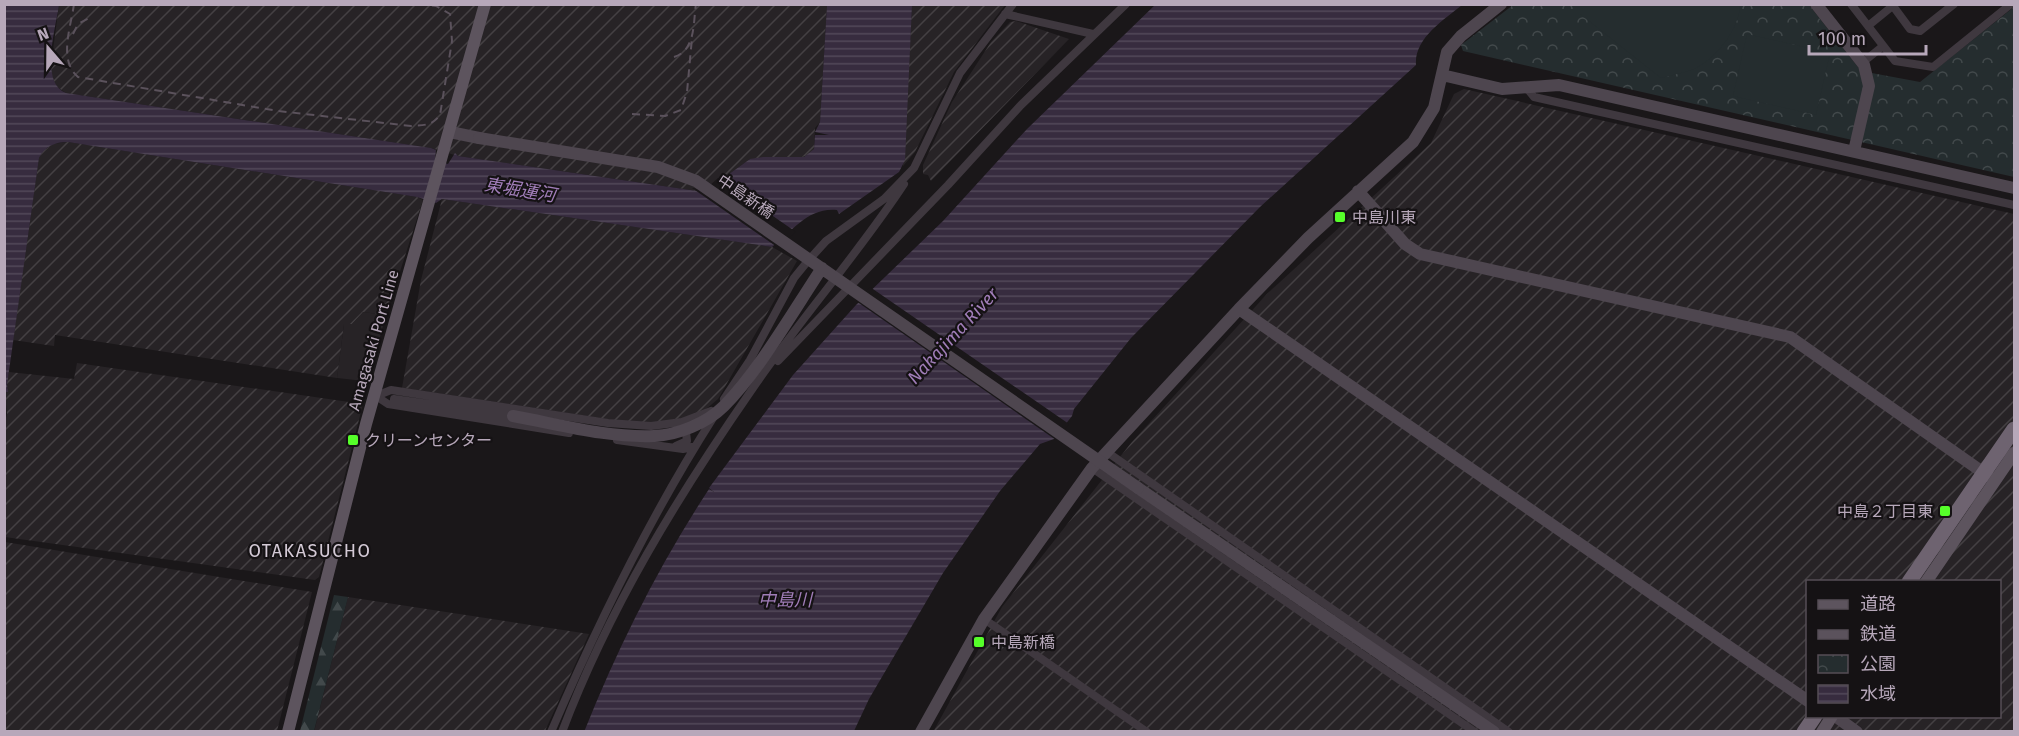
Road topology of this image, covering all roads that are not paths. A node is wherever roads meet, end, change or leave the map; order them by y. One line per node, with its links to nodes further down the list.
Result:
1 (485, 4): 17 (main road)
2 (1012, 4): 10 (street)
3 (1126, 4): 12 (street)
4 (1501, 4): 15 (street)
5 (1816, 4): 14 (street)
6 (1851, 4): 11 (street)
7 (1954, 4): 9 (street)
8 (2012, 4): 13 (street)
9 (1894, 5): 11 (street)
10 (1005, 14): 12 (street); 19 (street)
11 (1868, 26): 13 (street)
12 (1093, 34): 25 (street)
13 (1883, 46): 14 (street)
14 (1862, 63): 18 (street)
15 (1442, 75): 16 (street); 21 (street)
16 (1525, 86): 18 (street); 22 (street)
17 (450, 132): 23 (street, 中島新橋, bridge); 26 (main road, Amagasaki Port Line)
18 (1854, 151): 20 (street)
19 (914, 168): 25 (street); 27 (street)
20 (2014, 188)
21 (1358, 192): 24 (street); 38 (street)
22 (2014, 206)
23 (822, 268): 28 (street, bridge); 57 (street, 中島新橋, bridge)
24 (1239, 309): 35 (street); 45 (street)
25 (753, 388): 53 (street)
26 (376, 396): 28 (street); 30 (street); 33 (street); 51 (main road, Amagasaki Port Line)
27 (723, 401): 30 (street); 34 (street)
28 (513, 416)
29 (2014, 418): 38 (main road)
30 (669, 425): 33 (street)
31 (2014, 429): 41 (highway, bridge)
32 (2014, 443): 42 (highway)
33 (661, 446): 34 (street)
34 (692, 447): 52 (street)
35 (1107, 452): 37 (street); 58 (street)
36 (2014, 453): 39 (main road)
37 (1092, 468): 44 (street); 56 (street)
38 (1979, 470): 39 (street); 40 (main road)
39 (1995, 481): 43 (main road)
40 (1902, 580)
41 (1909, 580)
42 (1919, 580)
43 (1927, 580)
44 (984, 619): 54 (street); 55 (street)
45 (1806, 700)
46 (1806, 718): 59 (main road)
47 (1814, 718): 60 (highway)
48 (1823, 718): 61 (highway)
49 (1833, 718): 62 (main road)
50 (1836, 718): 63 (street)
51 (288, 732)
52 (551, 732)
53 (562, 732)
54 (921, 732)
55 (1147, 732)
56 (1475, 732)
57 (1494, 732)
58 (1509, 732)
59 (1795, 732)
60 (1804, 732)
61 (1814, 732)
62 (1822, 732)
63 (1857, 732)

